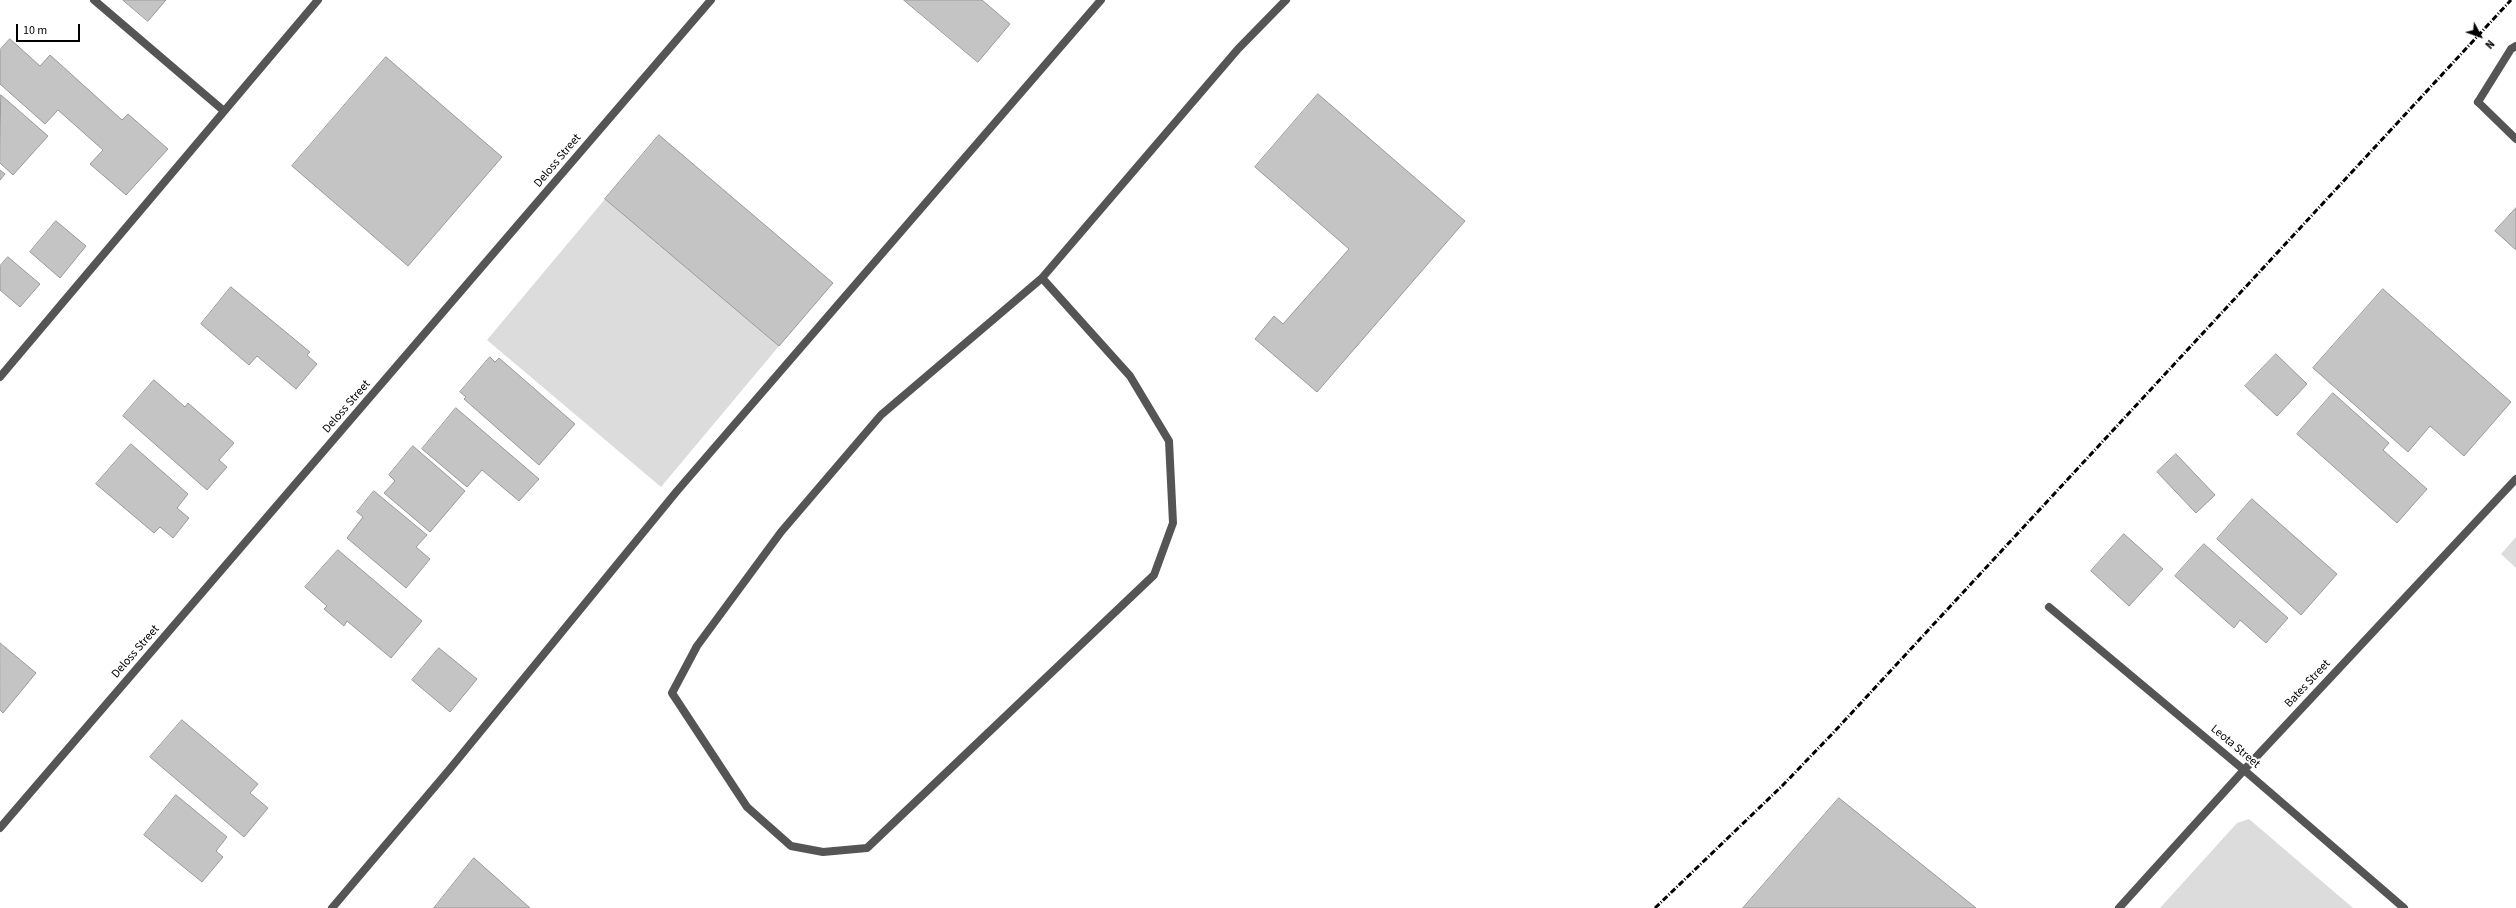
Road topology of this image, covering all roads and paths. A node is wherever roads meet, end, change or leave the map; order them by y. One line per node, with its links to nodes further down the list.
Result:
1 (94, 0): 7 (street)
2 (318, 0): 7 (street)
3 (711, 0): 14 (street, Deloss Street)
4 (1101, 0): 15 (street)
5 (1286, 0): 9 (street)
6 (2516, 46): 8 (street)
7 (224, 111): 10 (street)
8 (2516, 138)
9 (1042, 278): 9 (street)
10 (0, 377)
11 (2516, 479): 13 (street, Bates Street)
12 (2049, 607): 13 (street, Leota Street)
13 (2244, 770): 16 (street, Bates Street); 17 (street, Leota Street)
14 (0, 828)
15 (332, 908)
16 (2119, 908)
17 (2404, 908)

